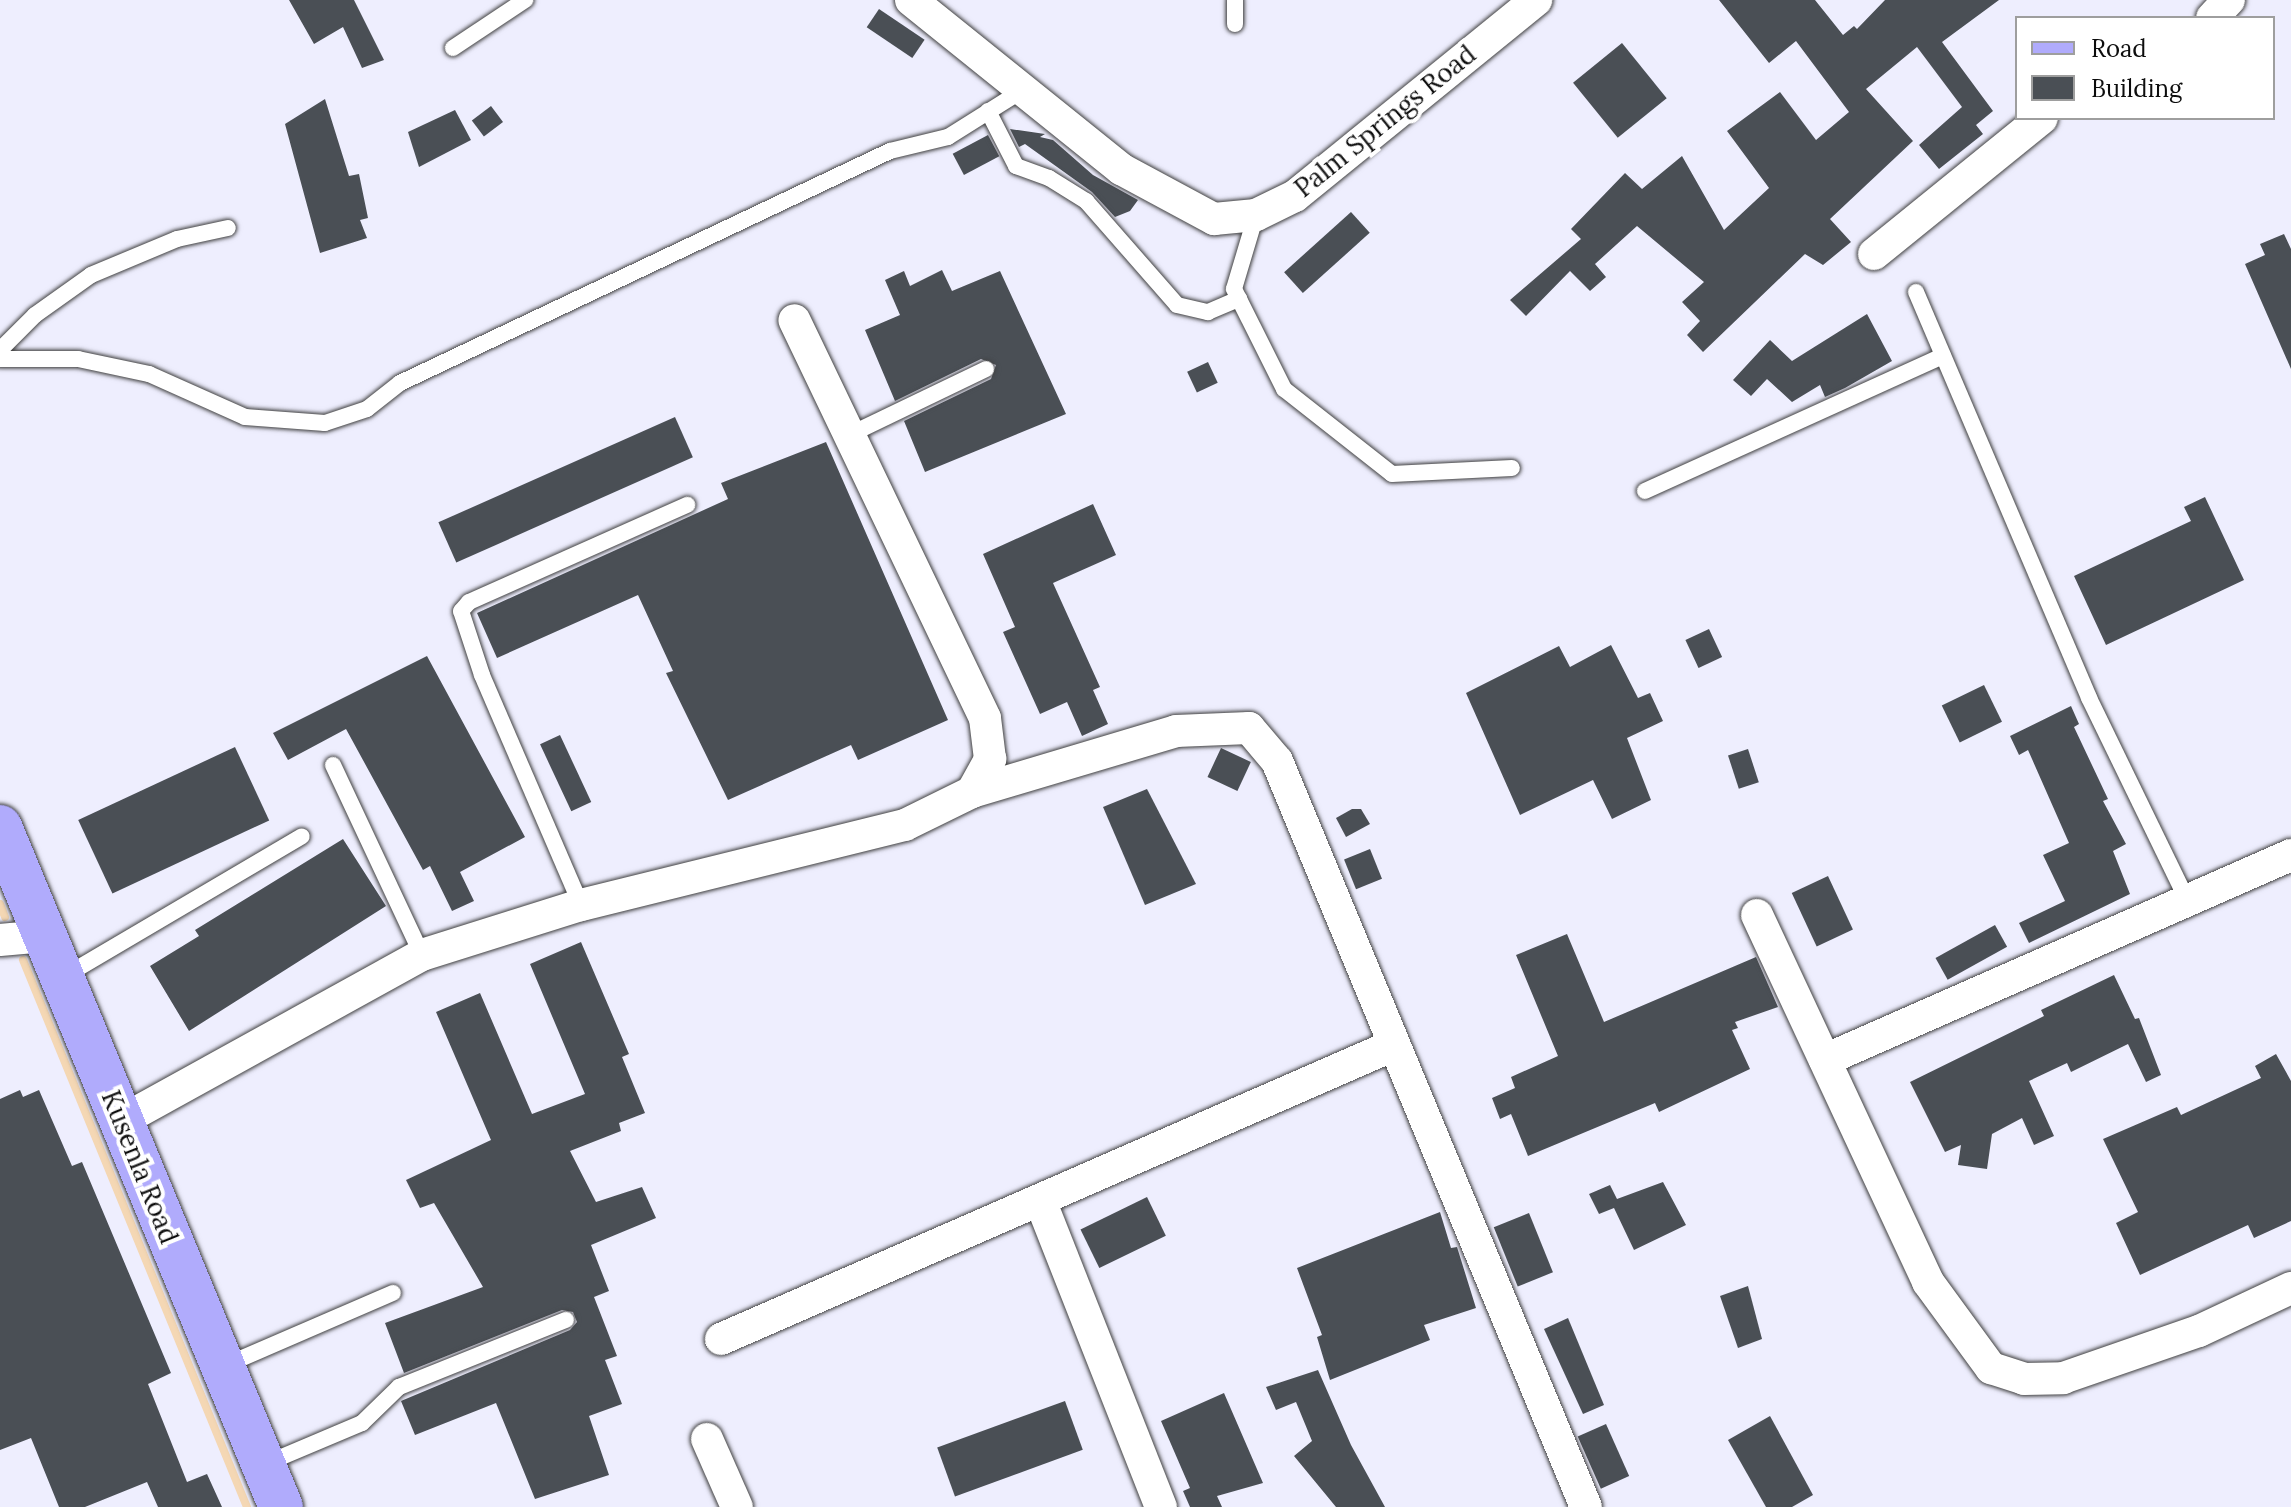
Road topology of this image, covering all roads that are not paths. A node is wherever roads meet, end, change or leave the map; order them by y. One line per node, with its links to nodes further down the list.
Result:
1 (525, 0): 8 (lane)
2 (911, 0): 9 (street, Palm Springs Road)
3 (1235, 0): 7 (lane)
4 (1536, 0): 12 (street, Palm Springs Road)
5 (2229, 0): 6 (street)
6 (2214, 16)
7 (1235, 24)
8 (453, 48)
9 (1021, 91): 10 (lane); 12 (street, Palm Springs Road)
10 (988, 111): 16 (lane); 20 (lane)
11 (2040, 120): 14 (street)
12 (1256, 215): 16 (lane)
13 (228, 228): 18 (lane)
14 (1874, 254)
15 (1916, 292): 19 (lane)
16 (1239, 299): 23 (lane)
17 (794, 320): 22 (street)
18 (0, 350)
19 (1943, 356): 24 (lane); 31 (lane)
20 (0, 359)
21 (986, 369): 22 (lane)
22 (849, 435): 27 (street)
23 (1512, 468)
24 (1645, 491)
25 (687, 505): 32 (lane)
26 (333, 765): 36 (lane)
27 (972, 792): 32 (street); 38 (street)
28 (0, 827): 34 (main road, Kusenla Road)
29 (302, 836): 37 (lane)
30 (2291, 855): 31 (street)
31 (2187, 900): 39 (street)
32 (581, 905): 36 (street)
33 (1757, 915): 39 (street)
34 (45, 936): 35 (street); 37 (main road, Kusenla Road)
35 (0, 940)
36 (422, 955): 40 (street)
37 (62, 977): 40 (main road, Kusenla Road)
38 (1394, 1045): 41 (street); 52 (street)
39 (1825, 1060): 42 (street)
40 (121, 1121): 46 (main road, Kusenla Road)
41 (1040, 1200): 45 (street); 51 (street)
42 (2291, 1288)
43 (393, 1293): 46 (lane)
44 (566, 1320): 48 (lane)
45 (721, 1339)
46 (223, 1367): 48 (main road, Kusenla Road)
47 (707, 1439): 50 (street)
48 (263, 1465): 49 (main road, Kusenla Road)
49 (281, 1507)
50 (737, 1507)
51 (1161, 1507)
52 (1586, 1507)

